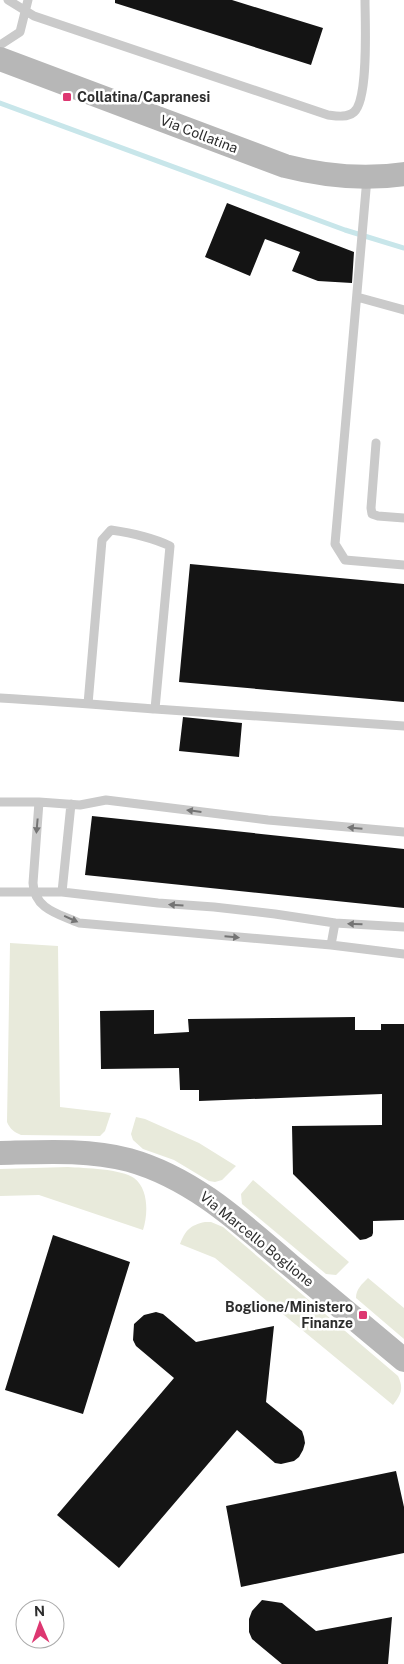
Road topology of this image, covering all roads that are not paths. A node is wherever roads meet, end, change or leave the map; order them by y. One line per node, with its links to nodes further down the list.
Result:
1 (8, 0): 4 (lane)
2 (28, 0): 4 (lane)
3 (365, 0): 4 (lane)
4 (25, 12): 5 (lane)
5 (0, 45)
6 (0, 59): 8 (street, Via Collatina)
7 (404, 174): 8 (street, Via Collatina)
8 (368, 177): 9 (lane)
9 (357, 297): 10 (lane); 13 (lane)
10 (404, 310)
11 (376, 443): 12 (lane)
12 (404, 518)
13 (404, 565)
14 (0, 698): 15 (lane)
15 (88, 704): 16 (lane); 16 (lane)
16 (155, 709): 17 (lane)
17 (404, 726)
18 (0, 802): 19 (lane)
19 (39, 802): 20 (lane); 22 (lane, one-way to 22)
20 (71, 804): 21 (lane, one-way to 20); 24 (lane)
21 (404, 832)
22 (33, 891): 23 (lane); 24 (lane); 27 (lane, one-way to 27)
23 (0, 892)
24 (62, 892): 25 (lane, one-way to 24)
25 (335, 923): 26 (lane, one-way to 25); 27 (lane)
26 (404, 927)
27 (331, 945): 28 (lane)
28 (404, 954)
29 (0, 1153): 30 (street, Via Marcello Boglione)
30 (404, 1360)

